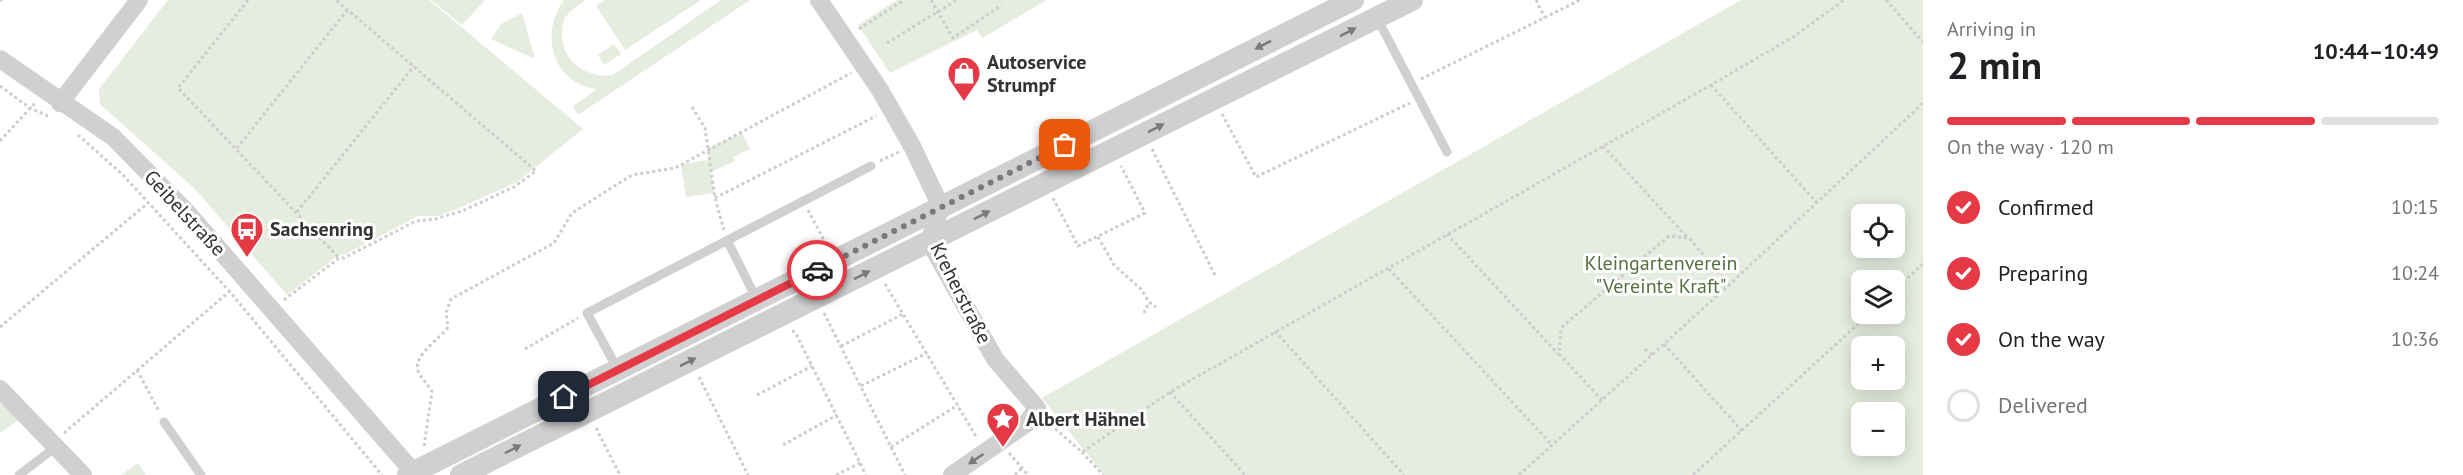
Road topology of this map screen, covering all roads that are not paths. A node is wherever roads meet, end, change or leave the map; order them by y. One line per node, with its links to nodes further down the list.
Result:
1 (139, 0): 9 (street)
2 (819, 0): 12 (street)
3 (1353, 0): 6 (street)
4 (1412, 0): 5 (street)
5 (1377, 18): 7 (street, one-way to 5); 10 (lane)
6 (1296, 29): 7 (street); 12 (street, one-way to 12)
7 (1308, 52): 14 (street, one-way to 7)
8 (0, 59): 9 (street, Geibelstraße)
9 (54, 105): 20 (street, Geibelstraße)
10 (1447, 152)
11 (871, 166): 13 (lane)
12 (941, 207): 14 (street, Kreherstraße); 15 (street)
13 (727, 240): 15 (lane); 16 (lane)
14 (929, 241): 24 (street, one-way to 14); 25 (street, Kreherstraße, one-way to 25)
15 (757, 300): 16 (street)
16 (618, 370): 20 (street)
17 (0, 389): 19 (street)
18 (164, 422): 23 (lane)
19 (55, 444): 21 (lane); 22 (street)
20 (414, 473)
21 (19, 475)
22 (83, 475)
23 (201, 475)
24 (461, 475)
25 (952, 475)

